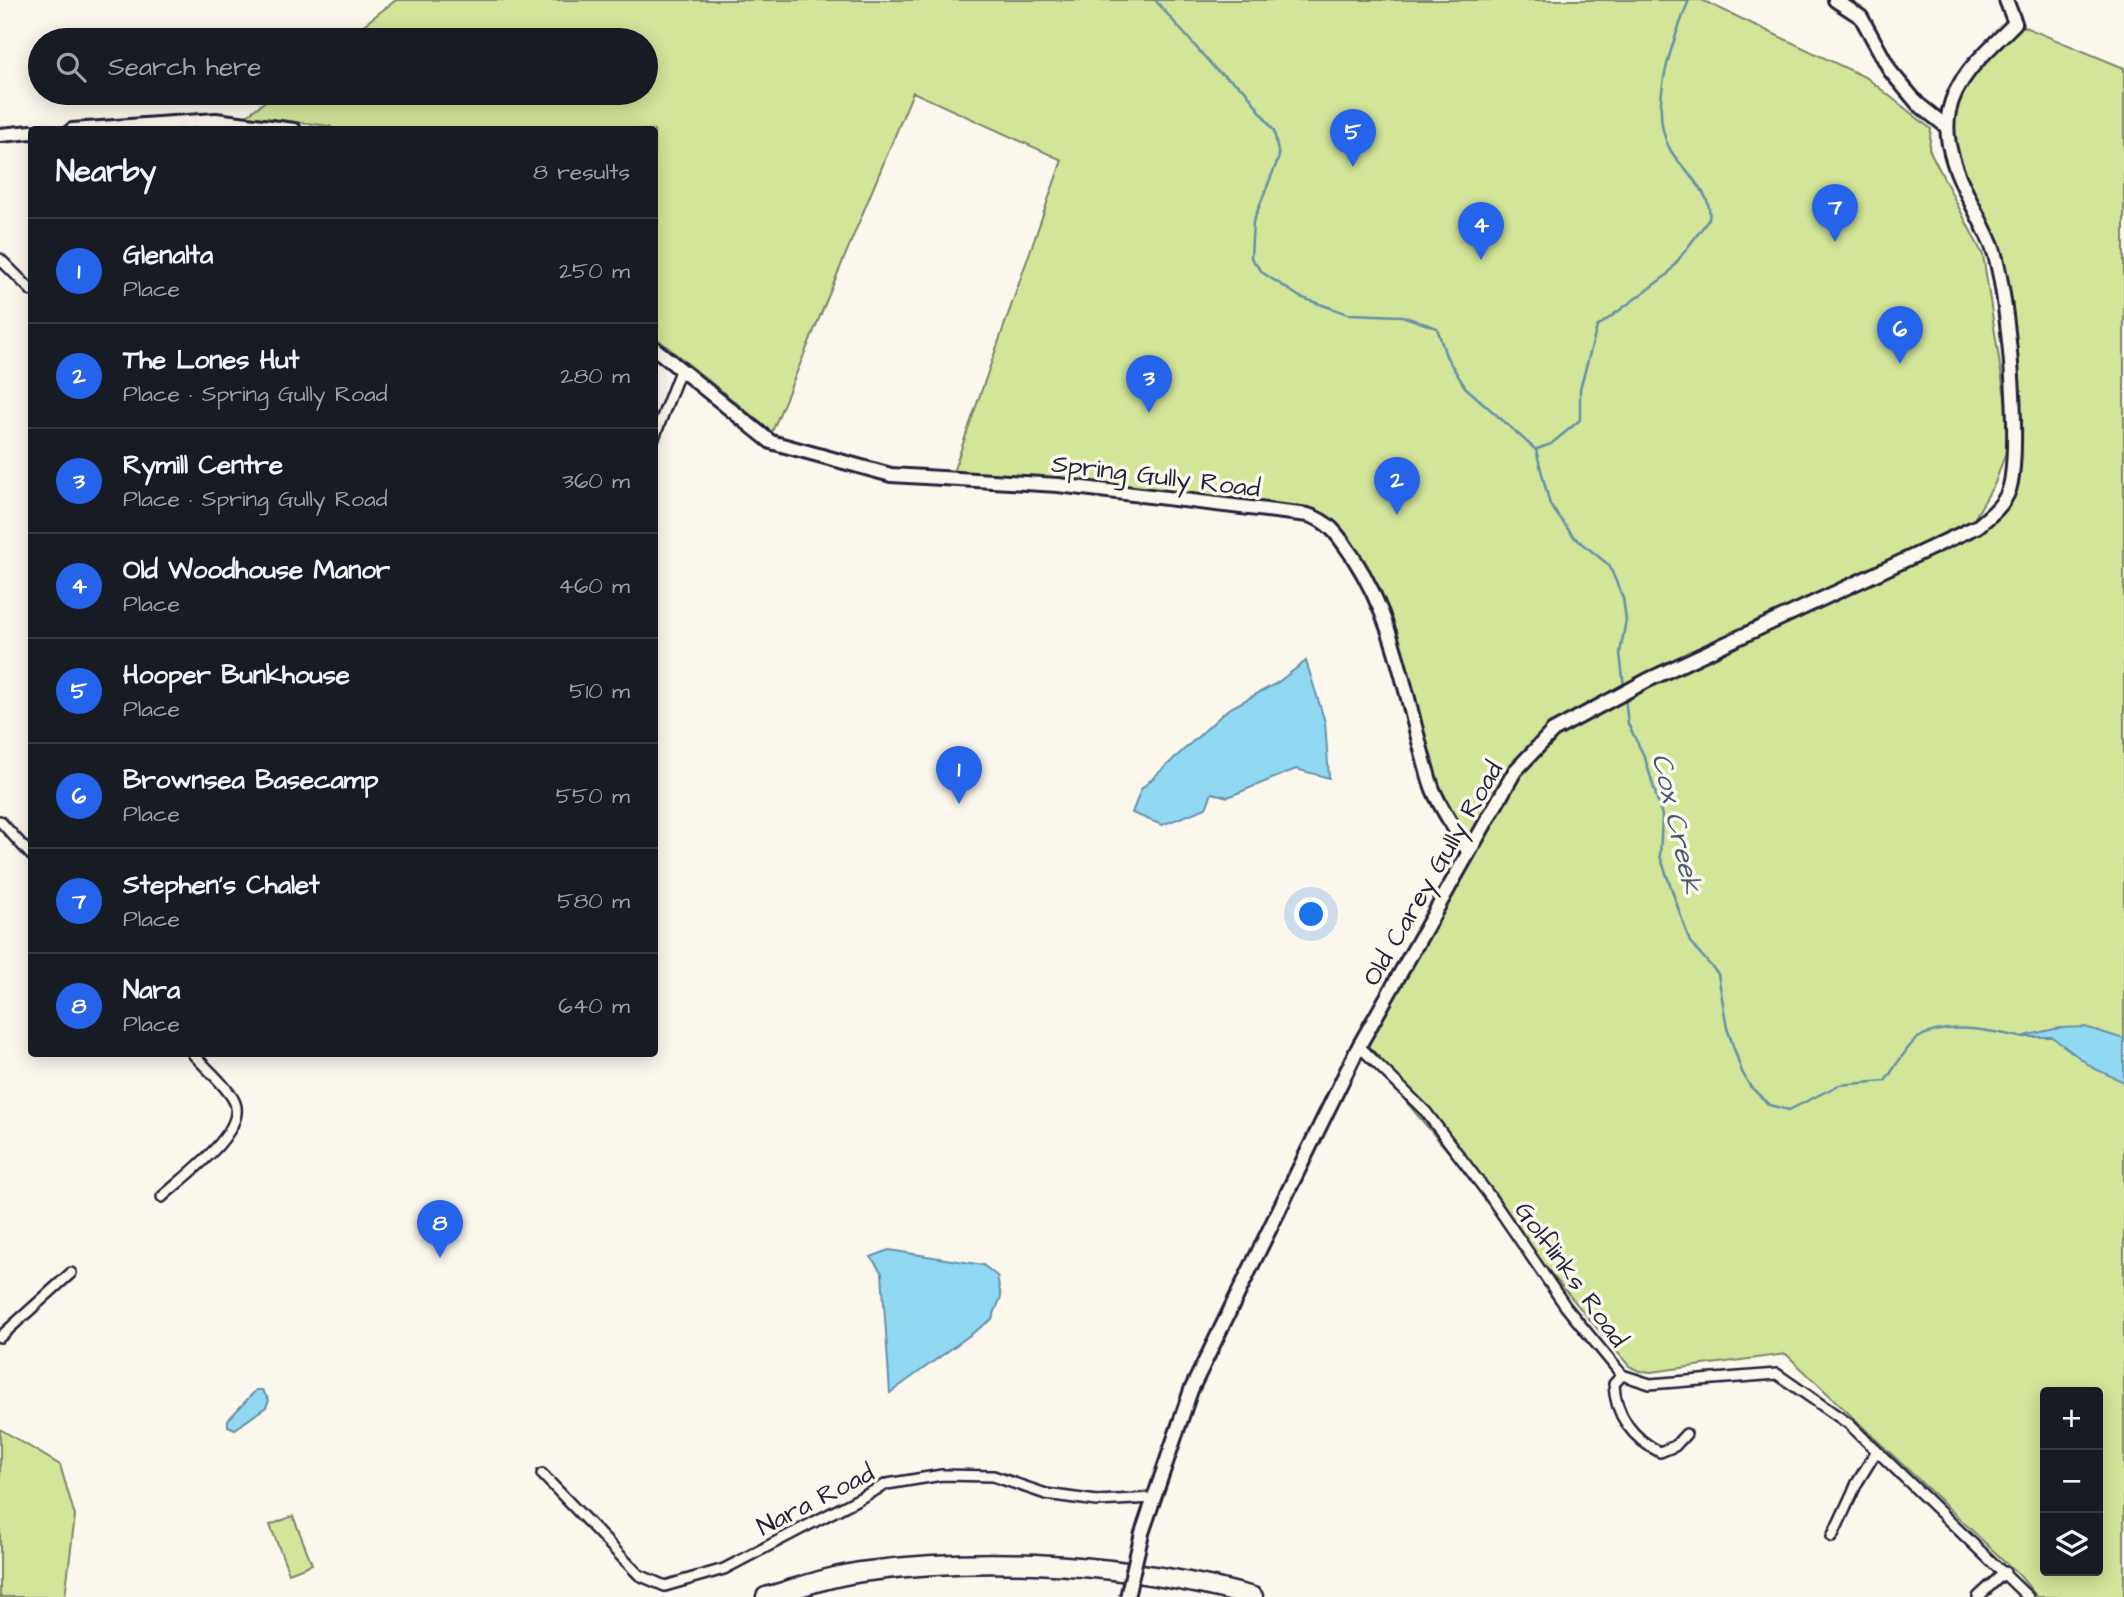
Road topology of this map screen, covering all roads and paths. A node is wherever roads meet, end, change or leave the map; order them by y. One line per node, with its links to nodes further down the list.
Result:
1 (1835, 0): 5 (main road)
2 (2006, 0): 5 (main road)
3 (130, 126): 4 (main road)
4 (263, 126)
5 (1947, 127): 15 (main road, Old Carey Gully Road)
6 (28, 132): 7 (main road)
7 (0, 135)
8 (0, 259): 9 (street)
9 (28, 287)
10 (658, 351): 11 (main road, Spring Gully Road)
11 (681, 368): 12 (street); 15 (main road, Spring Gully Road)
12 (658, 428)
13 (3, 825): 14 (street); 16 (street)
14 (0, 839)
15 (1467, 850): 17 (main road, Old Carey Gully Road)
16 (28, 852)
17 (1359, 1046): 22 (street, Golflinks Road); 26 (main road, Old Carey Gully Road)
18 (196, 1057): 19 (street)
19 (162, 1197)
20 (71, 1273): 21 (street)
21 (0, 1337)
22 (1622, 1375): 23 (street); 24 (street, Golflinks Road)
23 (1686, 1434)
24 (1876, 1452): 27 (street); 28 (street, Golflinks Road)
25 (542, 1474): 26 (street, Nara Road)
26 (1154, 1498): 30 (main road, Old Carey Gully Road, bridge)
27 (1832, 1537)
28 (2005, 1572): 32 (street); 33 (street, Golflinks Road)
29 (766, 1597): 31 (highway)
30 (1127, 1597)
31 (1254, 1597)
32 (1979, 1597)
33 (2028, 1597)

